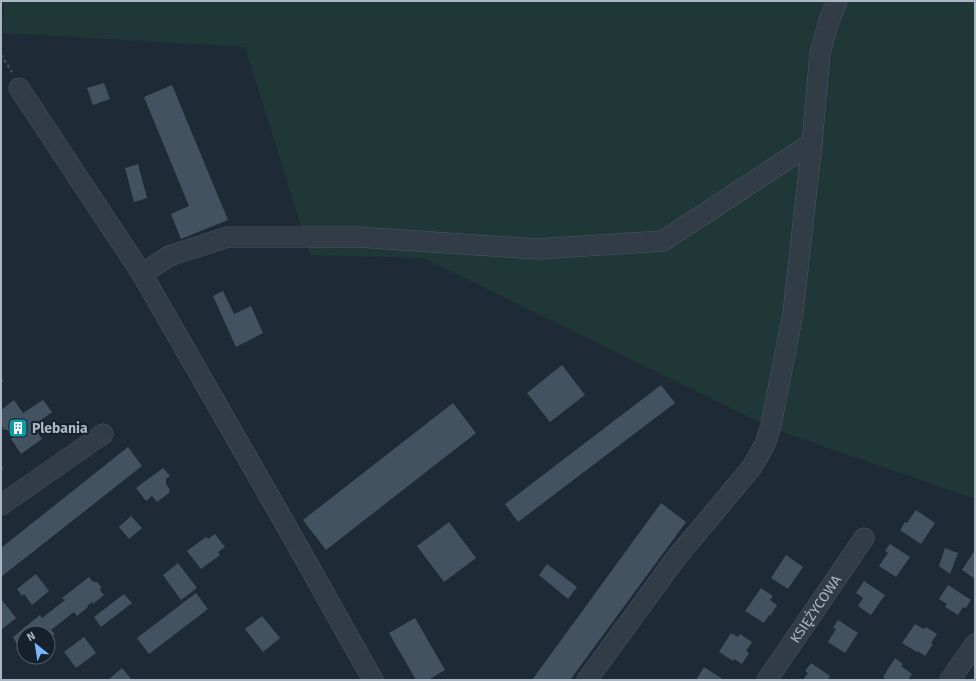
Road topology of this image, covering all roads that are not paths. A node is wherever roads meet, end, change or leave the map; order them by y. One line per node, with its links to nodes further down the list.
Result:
1 (837, 1): 3 (street)
2 (19, 88): 4 (street)
3 (812, 143): 4 (street); 10 (street)
4 (142, 274): 9 (street)
5 (103, 434): 6 (street)
6 (1, 505)
7 (864, 538): 11 (street, KSIĘŻYCOWA)
8 (975, 644): 12 (street)
9 (373, 680)
10 (587, 680)
11 (767, 680)
12 (950, 680)

